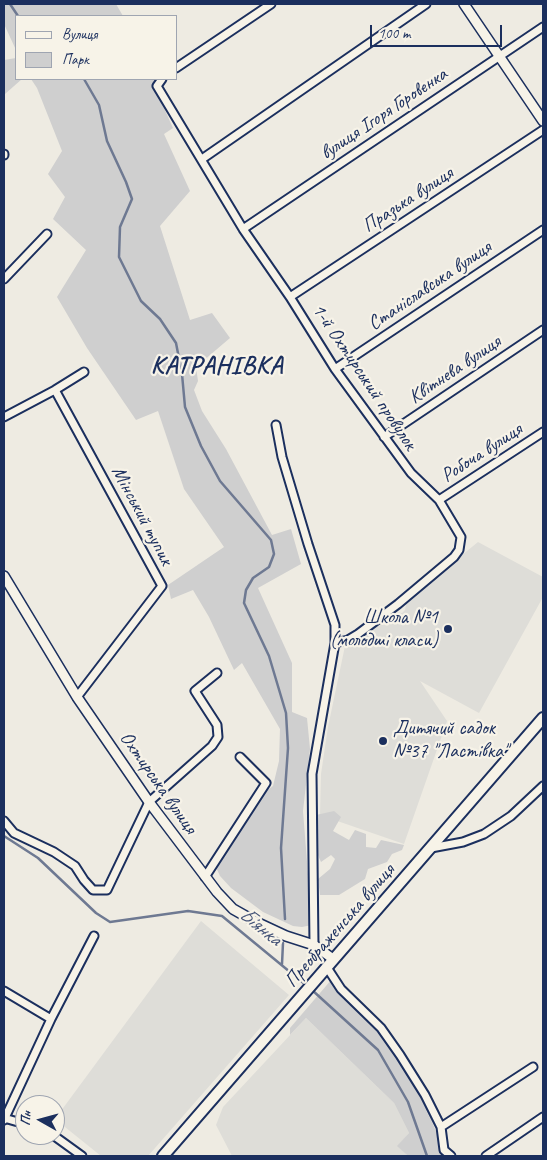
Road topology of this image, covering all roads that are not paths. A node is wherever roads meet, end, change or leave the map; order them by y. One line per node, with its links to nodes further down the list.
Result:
1 (272, 4): 6 (street)
2 (426, 4): 10 (street)
3 (464, 4): 5 (street)
4 (543, 27): 5 (street, вулиця Ігоря Горовенка)
5 (499, 57): 8 (street); 11 (street, вулиця Ігоря Горовенка)
6 (178, 67)
7 (161, 80): 10 (street, 1-й Охтирський провулок)
8 (543, 121)
9 (543, 130): 15 (street, Празька вулиця)
10 (202, 159): 11 (street, 1-й Охтирський провулок)
11 (243, 229): 15 (street, 1-й Охтирський провулок)
12 (543, 230): 17 (street, Станіславська вулиця)
13 (47, 234): 14 (street)
14 (4, 279)
15 (290, 297): 17 (street, 1-й Охтирський провулок)
16 (543, 330): 23 (street, Квітнева вулиця)
17 (335, 369): 23 (street, 1-й Охтирський провулок)
18 (84, 372): 19 (street)
19 (55, 390): 20 (street); 28 (street, Мінський тупик)
20 (4, 417)
21 (276, 425): 26 (street)
22 (543, 432): 24 (street, Робоча вулиця)
23 (384, 437): 24 (street, 1-й Охтирський провулок)
24 (439, 500): 26 (street, 1-й Охтирський провулок)
25 (4, 576): 28 (street, Охтирська вулиця)
26 (335, 643): 37 (street)
27 (217, 673): 32 (street)
28 (77, 698): 32 (street, Охтирська вулиця)
29 (543, 718): 34 (main road, Преображенська вулиця)
30 (240, 757): 35 (street)
31 (543, 787): 34 (street)
32 (149, 802): 33 (street); 35 (street, Охтирська вулиця)
33 (4, 821)
34 (430, 848): 38 (main road, Преображенська вулиця)
35 (205, 877): 37 (street, Охтирська вулиця)
36 (94, 936): 40 (street)
37 (314, 945): 38 (street, Охтирська вулиця)
38 (330, 963): 44 (street); 47 (main road, Преображенська вулиця)
39 (4, 991): 40 (street)
40 (51, 1019): 43 (street)
41 (533, 1067): 44 (street)
42 (543, 1117): 49 (street)
43 (4, 1119)
44 (441, 1127): 48 (street)
45 (65, 1144): 46 (street)
46 (82, 1156)
47 (163, 1156)
48 (451, 1156)
49 (486, 1156)

